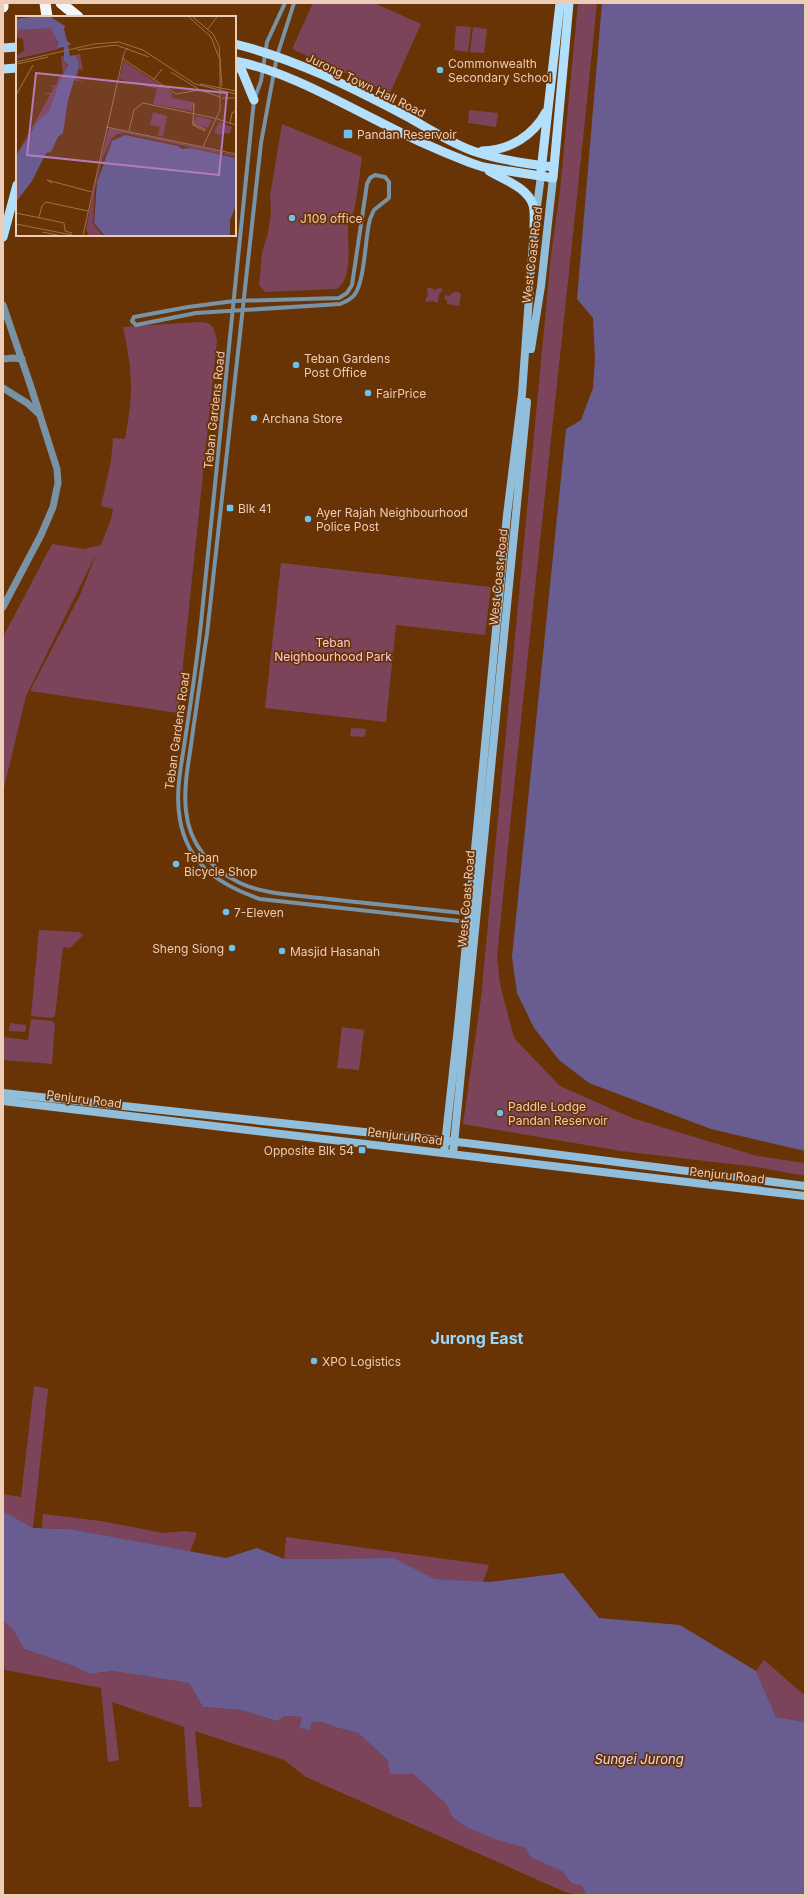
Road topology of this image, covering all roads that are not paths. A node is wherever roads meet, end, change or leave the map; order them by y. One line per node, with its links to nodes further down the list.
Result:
1 (3, 3): 8 (highway)
2 (45, 3): 9 (highway)
3 (61, 3): 10 (highway)
4 (286, 3): 14 (street, Teban Gardens Road)
5 (294, 3): 15 (street, Teban Gardens Road)
6 (560, 3): 23 (main road, West Coast Road)
7 (569, 3): 27 (main road, West Coast Road)
8 (3, 7)
9 (47, 16)
10 (77, 16)
11 (236, 44): 14 (main road, Jurong Town Hall Road)
12 (16, 47): 13 (main road)
13 (3, 48)
14 (265, 52): 15 (main road, Jurong Town Hall Road); 19 (street, Teban Gardens Road)
15 (276, 56): 21 (street, Teban Gardens Road); 24 (main road, Jurong Town Hall Road)
16 (236, 62): 19 (main road)
17 (236, 63): 22 (main road)
18 (16, 68): 20 (main road)
19 (263, 68): 21 (main road); 22 (street, Teban Gardens Road)
20 (3, 69)
21 (274, 72): 26 (main road); 34 (street, Teban Gardens Road)
22 (254, 100): 33 (street, Teban Gardens Road)
23 (548, 109): 24 (main road); 25 (main road, West Coast Road)
24 (474, 151): 25 (main road, Jurong Town Hall Road)
25 (542, 165): 27 (main road, Jurong Town Hall Road); 28 (main road, West Coast Road)
26 (483, 167): 28 (main road); 31 (main road)
27 (554, 167): 29 (main road, West Coast Road)
28 (541, 176): 29 (main road); 31 (main road, West Coast Road)
29 (553, 178): 45 (main road, West Coast Road)
30 (16, 189): 32 (main road)
31 (534, 228): 45 (main road, West Coast Road)
32 (3, 237)
33 (234, 301): 34 (street); 36 (street, Teban Gardens Road); 36 (street)
34 (243, 302): 37 (street, Teban Gardens Road); 37 (street)
35 (3, 305): 39 (street)
36 (234, 310): 37 (street); 43 (street, Teban Gardens Road)
37 (243, 310): 44 (street, Teban Gardens Road)
38 (3, 359): 39 (street)
39 (22, 359): 41 (street)
40 (3, 388): 41 (street)
41 (39, 414): 42 (street)
42 (3, 607)
43 (200, 634): 44 (street); 45 (street, Teban Gardens Road)
44 (207, 634): 45 (street, Teban Gardens Road)
45 (472, 918): 50 (main road, West Coast Road); 51 (main road, West Coast Road)
46 (3, 1093): 48 (main road, Penjuru Road)
47 (3, 1101): 48 (main road, Penjuru Road)
48 (71, 1105): 49 (main road, Penjuru Road)
49 (81, 1106): 50 (main road, Penjuru Road); 52 (main road, Penjuru Road)
50 (445, 1141): 51 (main road, Penjuru Road); 52 (main road, West Coast Road)
51 (454, 1142): 53 (main road, West Coast Road); 54 (main road, Penjuru Road)
52 (444, 1153): 53 (main road, Penjuru Road)
53 (452, 1154): 55 (main road, Penjuru Road)
54 (805, 1186)
55 (805, 1196)

